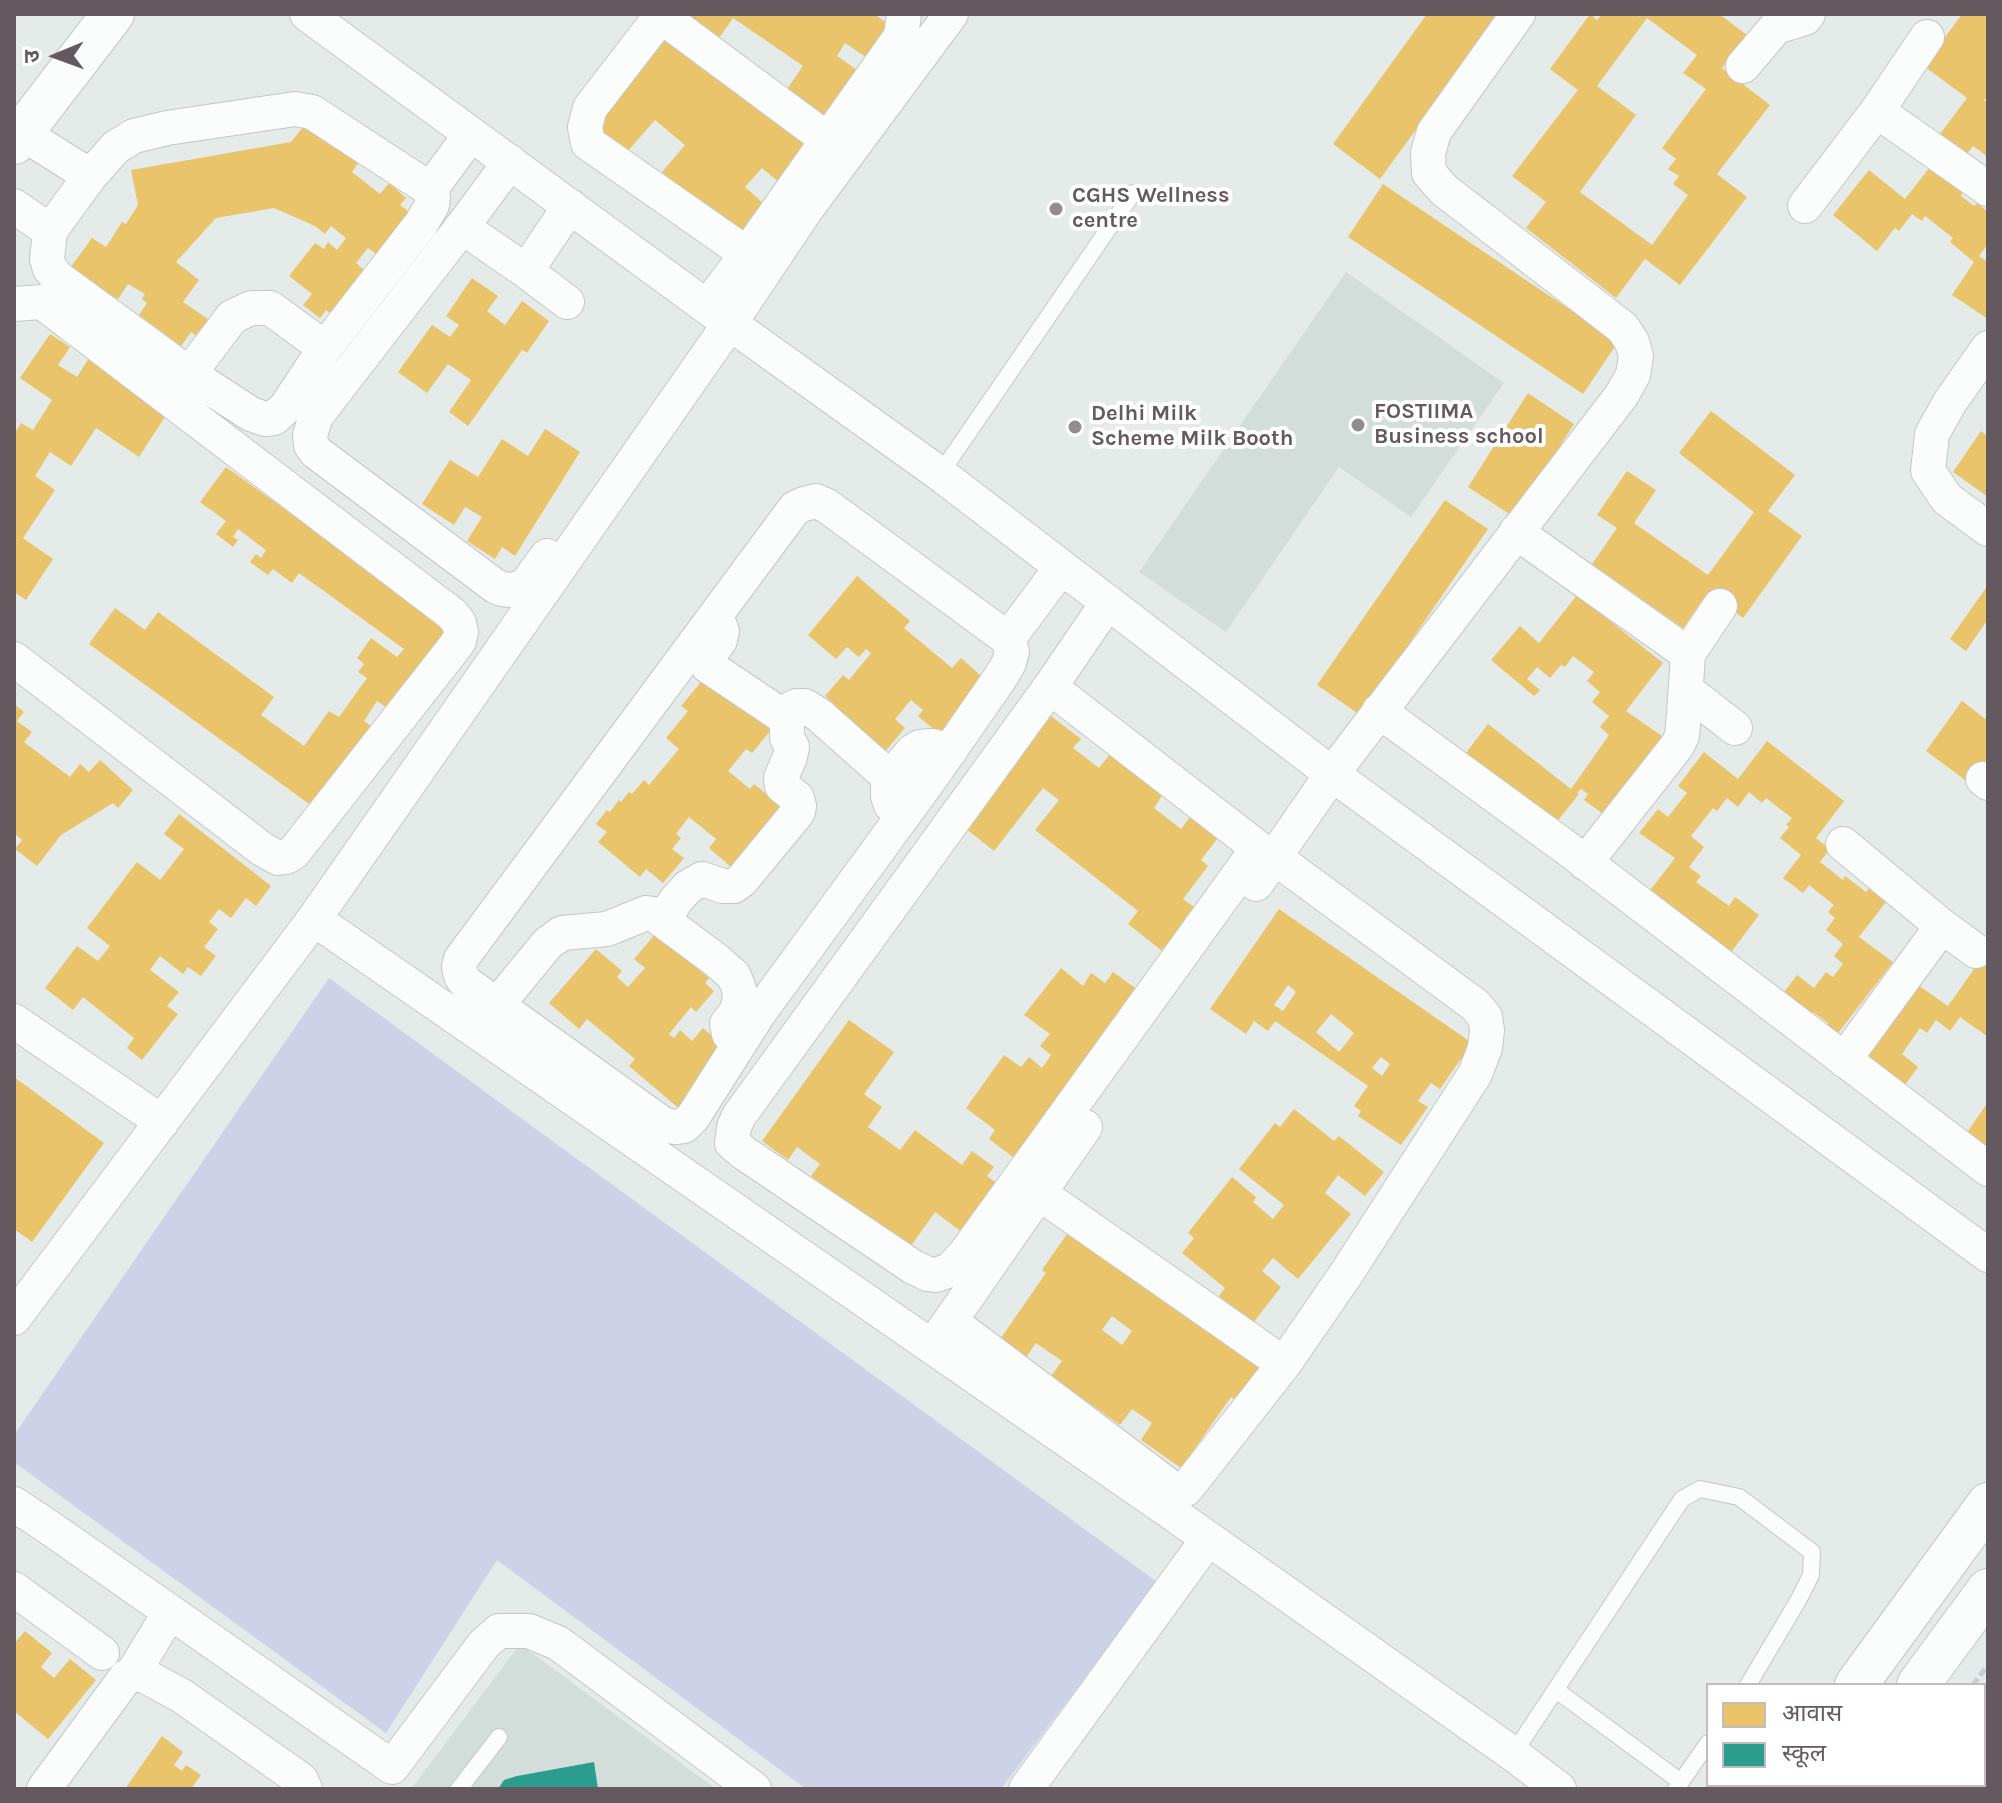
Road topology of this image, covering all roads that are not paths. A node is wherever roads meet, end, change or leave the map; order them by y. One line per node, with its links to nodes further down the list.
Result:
1 (113, 14): 13 (street)
2 (307, 14): 12 (street)
3 (904, 14): 14 (street)
4 (951, 14): 30 (street)
5 (1518, 14): 37 (street)
6 (1808, 14): 8 (street)
7 (662, 15): 14 (street); 25 (street)
8 (1766, 21): 10 (street)
9 (1927, 37): 11 (street)
10 (1743, 66)
11 (1877, 111): 17 (street); 22 (street)
12 (471, 134): 15 (street); 18 (street)
13 (18, 138): 16 (street)
14 (828, 140): 25 (street)
15 (510, 162): 21 (street); 23 (street)
16 (90, 176): 18 (street); 24 (street)
17 (1988, 189)
18 (430, 190): 31 (street)
19 (1133, 193): 34 (lane)
20 (14, 206): 24 (street)
21 (570, 206): 26 (street); 30 (street)
22 (1805, 206)
23 (462, 227): 26 (street); 39 (street)
24 (50, 231): 33 (street)
25 (747, 254): 30 (street)
26 (526, 271): 28 (street)
27 (14, 279): 29 (street)
28 (567, 302)
29 (28, 303): 45 (street)
30 (718, 315): 34 (street); 39 (street)
31 (325, 348): 33 (street); 33 (street)
32 (1988, 348): 36 (street)
33 (189, 374)
34 (940, 474): 38 (street)
35 (605, 478): 39 (street)
36 (1988, 529)
37 (1516, 532): 44 (street); 48 (street)
38 (1061, 568): 40 (street); 43 (street)
39 (523, 598): 58 (street)
40 (1108, 602): 46 (street); 52 (street)
41 (1720, 606): 44 (street)
42 (713, 620): 43 (street); 49 (street); 62 (street)
43 (1008, 639): 51 (street)
44 (1688, 654): 47 (street)
45 (14, 659)
46 (1050, 687): 67 (street); 67 (street)
47 (1686, 690): 50 (street); 57 (street)
48 (1379, 711): 52 (street); 57 (street)
49 (784, 717): 53 (street); 59 (street)
50 (1735, 728)
51 (950, 751): 53 (street); 54 (street)
52 (1332, 774): 56 (street); 71 (street)
53 (890, 778): 54 (street)
54 (904, 815): 64 (street)
55 (1843, 844): 60 (street)
56 (1274, 857): 70 (street); 74 (street)
57 (1585, 863): 65 (street)
58 (314, 919): 66 (street); 69 (street)
59 (664, 920): 62 (street); 64 (street)
60 (1942, 926): 61 (street); 65 (street)
61 (1976, 951)
62 (497, 1005): 64 (street)
63 (14, 1021): 66 (street)
64 (741, 1042)
65 (1844, 1060): 68 (street)
66 (162, 1122): 72 (street)
67 (732, 1143): 69 (street)
68 (1988, 1169)
69 (695, 1183): 73 (street)
70 (1039, 1193): 73 (street); 74 (street)
71 (1988, 1255)
72 (14, 1318)
73 (941, 1334): 74 (street); 77 (street)
74 (1284, 1364)
75 (14, 1504): 80 (street)
76 (1988, 1504): 84 (street)
77 (1208, 1539): 89 (street); 95 (street)
78 (14, 1589): 81 (street)
79 (1988, 1590): 85 (street)
80 (170, 1612): 82 (street); 94 (street)
81 (102, 1653)
82 (133, 1673): 91 (street); 92 (street)
83 (1749, 1683): 86 (lane)
84 (1857, 1683)
85 (1919, 1683)
86 (1556, 1690): 89 (lane); 90 (lane)
87 (499, 1737): 93 (lane)
88 (1706, 1746): 90 (lane)
89 (1513, 1754): 96 (street)
90 (1678, 1786)
91 (44, 1789)
92 (305, 1789)
93 (459, 1789)
94 (754, 1789)
95 (1026, 1789)
96 (1559, 1789)

